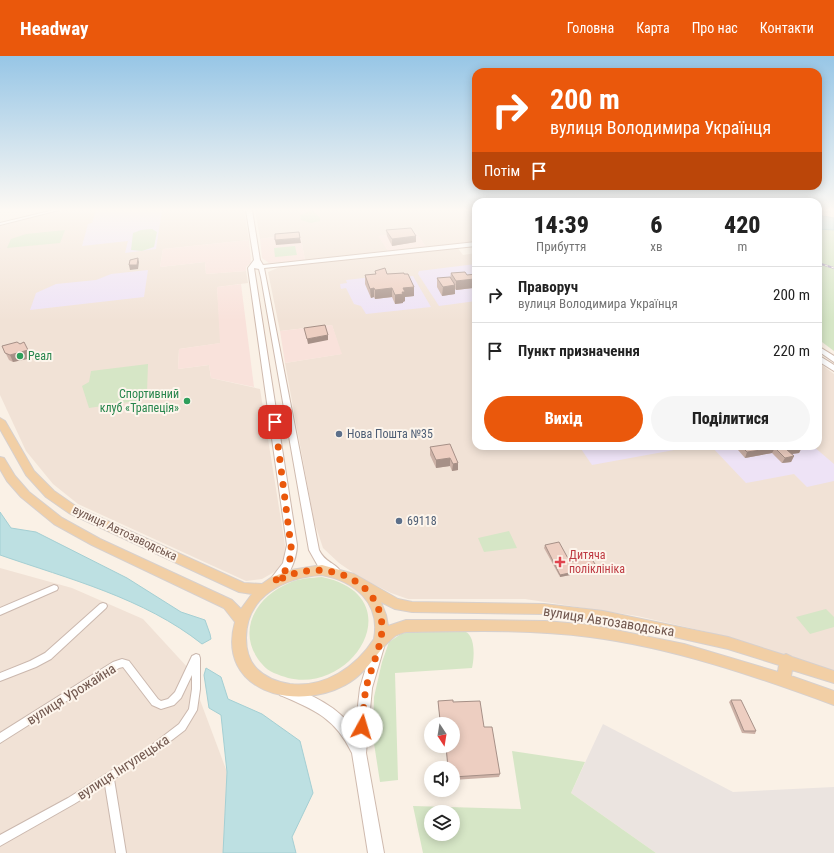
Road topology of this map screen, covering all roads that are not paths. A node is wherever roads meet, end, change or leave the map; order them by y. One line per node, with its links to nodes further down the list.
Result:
1 (255, 247): 3 (street)
2 (446, 247): 4 (street)
3 (257, 261): 4 (street); 5 (street); 6 (street)
4 (278, 265): 6 (street); 6 (street)
5 (251, 268): 6 (street); 14 (street)
6 (262, 272): 13 (street)
7 (822, 351): 9 (street)
8 (822, 360): 10 (street)
9 (834, 360)
10 (834, 369)
11 (1, 425): 17 (main road, вулиця Автозаводська)
12 (0, 460): 20 (main road, вулиця Автозаводська)
13 (338, 572): 14 (main road); 15 (main road)
14 (274, 582): 17 (main road)
15 (360, 583): 21 (main road); 23 (main road, вулиця Автозаводська)
16 (54, 588): 19 (street)
17 (263, 590): 20 (main road)
18 (103, 606): 25 (street)
19 (0, 612)
20 (241, 619): 27 (main road)
21 (379, 644): 26 (main road, вулиця Автозаводська); 27 (main road); 30 (street)
22 (196, 658): 29 (street, вулиця Урожайна); 31 (street, вулиця Інгулецька)
23 (786, 660): 24 (main road, вулиця Автозаводська); 26 (main road)
24 (834, 677)
25 (0, 678)
26 (784, 680): 28 (main road)
27 (278, 688): 30 (street)
28 (834, 698)
29 (0, 738)
30 (359, 753): 34 (street)
31 (109, 777): 32 (street, вулиця Інгулецька); 33 (street)
32 (0, 841)
33 (122, 853)
34 (376, 853)

